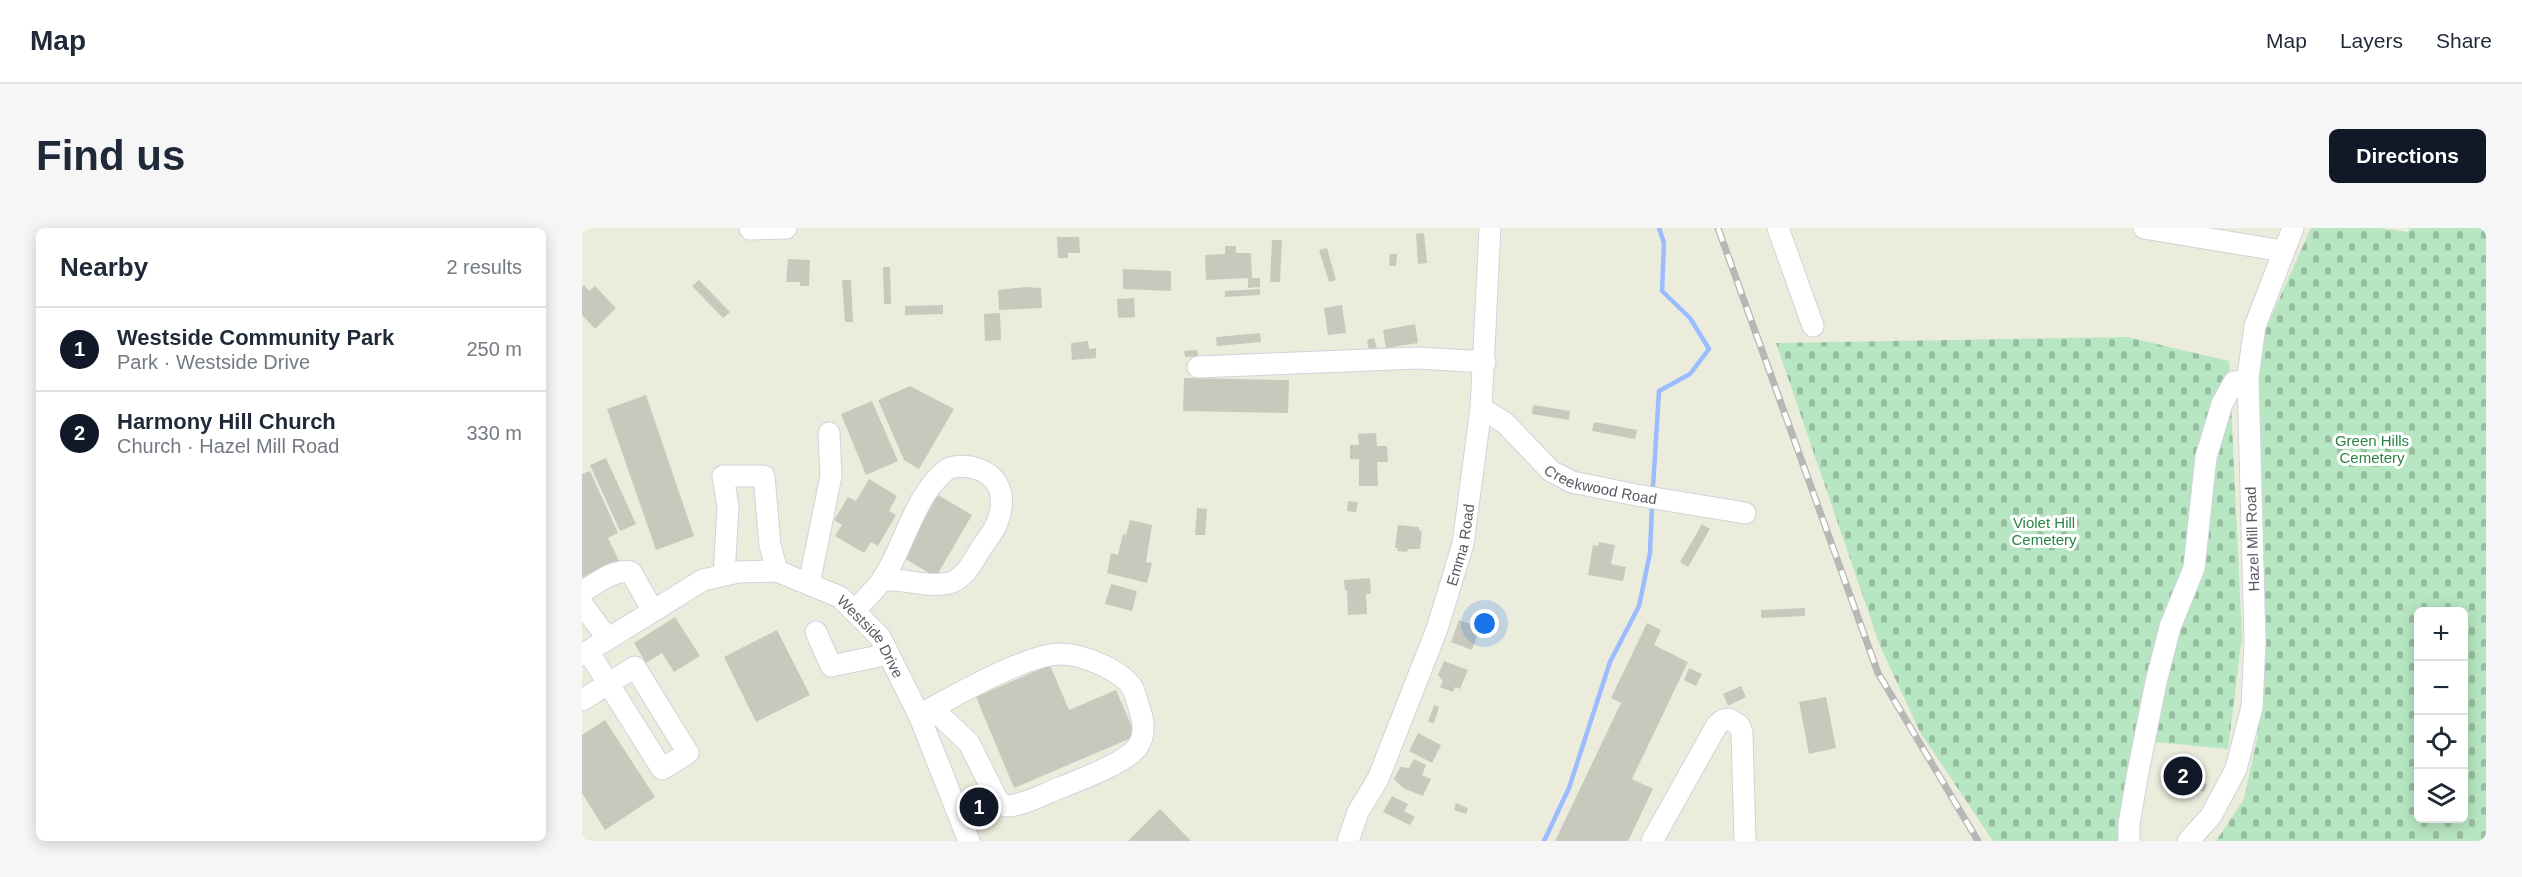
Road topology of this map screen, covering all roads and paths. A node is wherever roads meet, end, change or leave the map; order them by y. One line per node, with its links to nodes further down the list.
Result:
1 (786, 228): 6 (street)
2 (1490, 228): 9 (street, Emma Road)
3 (1778, 228): 8 (street)
4 (2144, 228): 7 (street)
5 (2293, 228): 7 (street, Hazel Mill Road)
6 (750, 229)
7 (2283, 251): 11 (street, Hazel Mill Road)
8 (1813, 326)
9 (1485, 362): 10 (street); 12 (street, Emma Road)
10 (1198, 367)
11 (2247, 381): 33 (street); 34 (street, Hazel Mill Road)
12 (1481, 408): 14 (street, Creekwood Road); 30 (street, Emma Road)
13 (829, 433): 18 (street)
14 (1745, 513)
15 (777, 571): 16 (street, Westside Drive); 16 (street); 18 (street, Westside Drive)
16 (724, 575): 21 (street, Westside Drive)
17 (882, 580): 17 (street); 22 (street)
18 (809, 584): 22 (street, Westside Drive)
19 (582, 592): 21 (street)
20 (582, 604): 24 (street)
21 (653, 611): 24 (street, Westside Drive)
22 (854, 611): 26 (street, Westside Drive)
23 (816, 632): 26 (street)
24 (608, 639): 25 (street, Westside Drive)
25 (585, 653): 27 (street)
26 (889, 654): 28 (street, Westside Drive)
27 (582, 700)
28 (925, 712): 28 (street); 29 (street, Westside Drive)
29 (969, 841)
30 (1348, 841)
31 (1652, 841): 32 (street)
32 (1745, 841)
33 (2129, 841)
34 (2188, 841)

